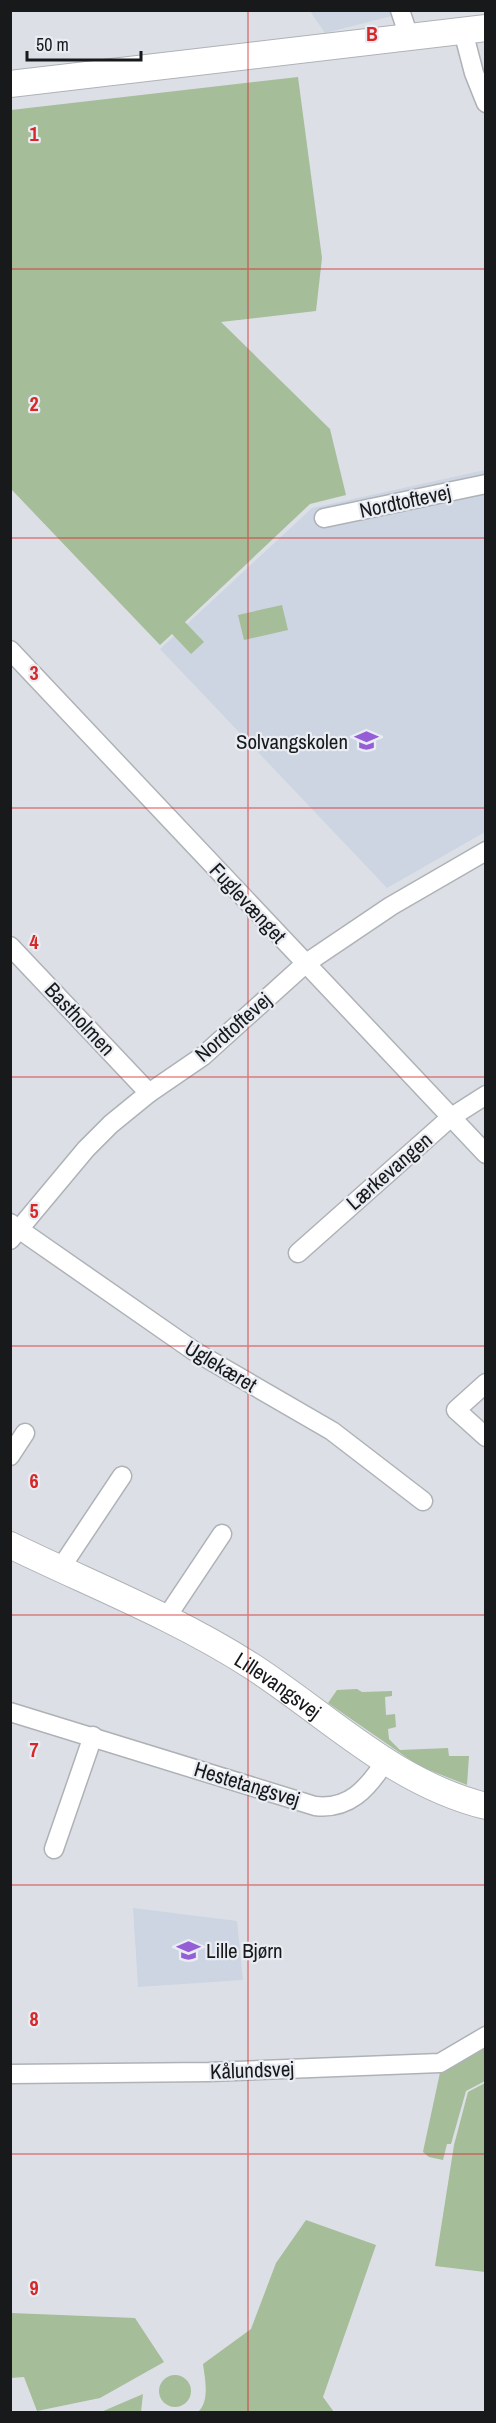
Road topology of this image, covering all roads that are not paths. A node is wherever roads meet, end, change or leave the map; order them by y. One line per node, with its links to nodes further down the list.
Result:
1 (400, 10): 3 (street)
2 (474, 30): 3 (street); 5 (street)
3 (409, 37): 4 (street)
4 (10, 84)
5 (486, 103)
6 (486, 483): 7 (street, Nordtoftevej)
7 (324, 518)
8 (10, 650): 11 (street, Fuglevænget)
9 (486, 851): 11 (street, Nordtoftevej)
10 (10, 946): 12 (street, Bastholmen)
11 (305, 964): 12 (street, Nordtoftevej); 14 (street, Fuglevænget)
12 (149, 1093): 16 (street, Nordtoftevej)
13 (486, 1095): 14 (street, Lærkevangen)
14 (450, 1118): 15 (street, Fuglevænget); 17 (street, Lærkevangen)
15 (486, 1154)
16 (13, 1231): 23 (street, Uglekæret)
17 (298, 1253)
18 (486, 1383): 20 (street)
19 (25, 1433): 21 (street)
20 (486, 1437)
21 (10, 1456)
22 (122, 1476): 26 (street)
23 (423, 1501)
24 (222, 1534): 27 (street)
25 (10, 1545): 26 (street, Lillevangsvej)
26 (60, 1569): 27 (street, Lillevangsvej)
27 (166, 1618): 30 (street, Lillevangsvej)
28 (10, 1712): 29 (street, Hestetangsvej)
29 (93, 1736): 30 (street, Hestetangsvej); 32 (street)
30 (385, 1762): 31 (street, Lillevangsvej)
31 (486, 1806)
32 (54, 1849)
33 (486, 2036): 34 (street, Kålundsvej)
34 (10, 2074)

